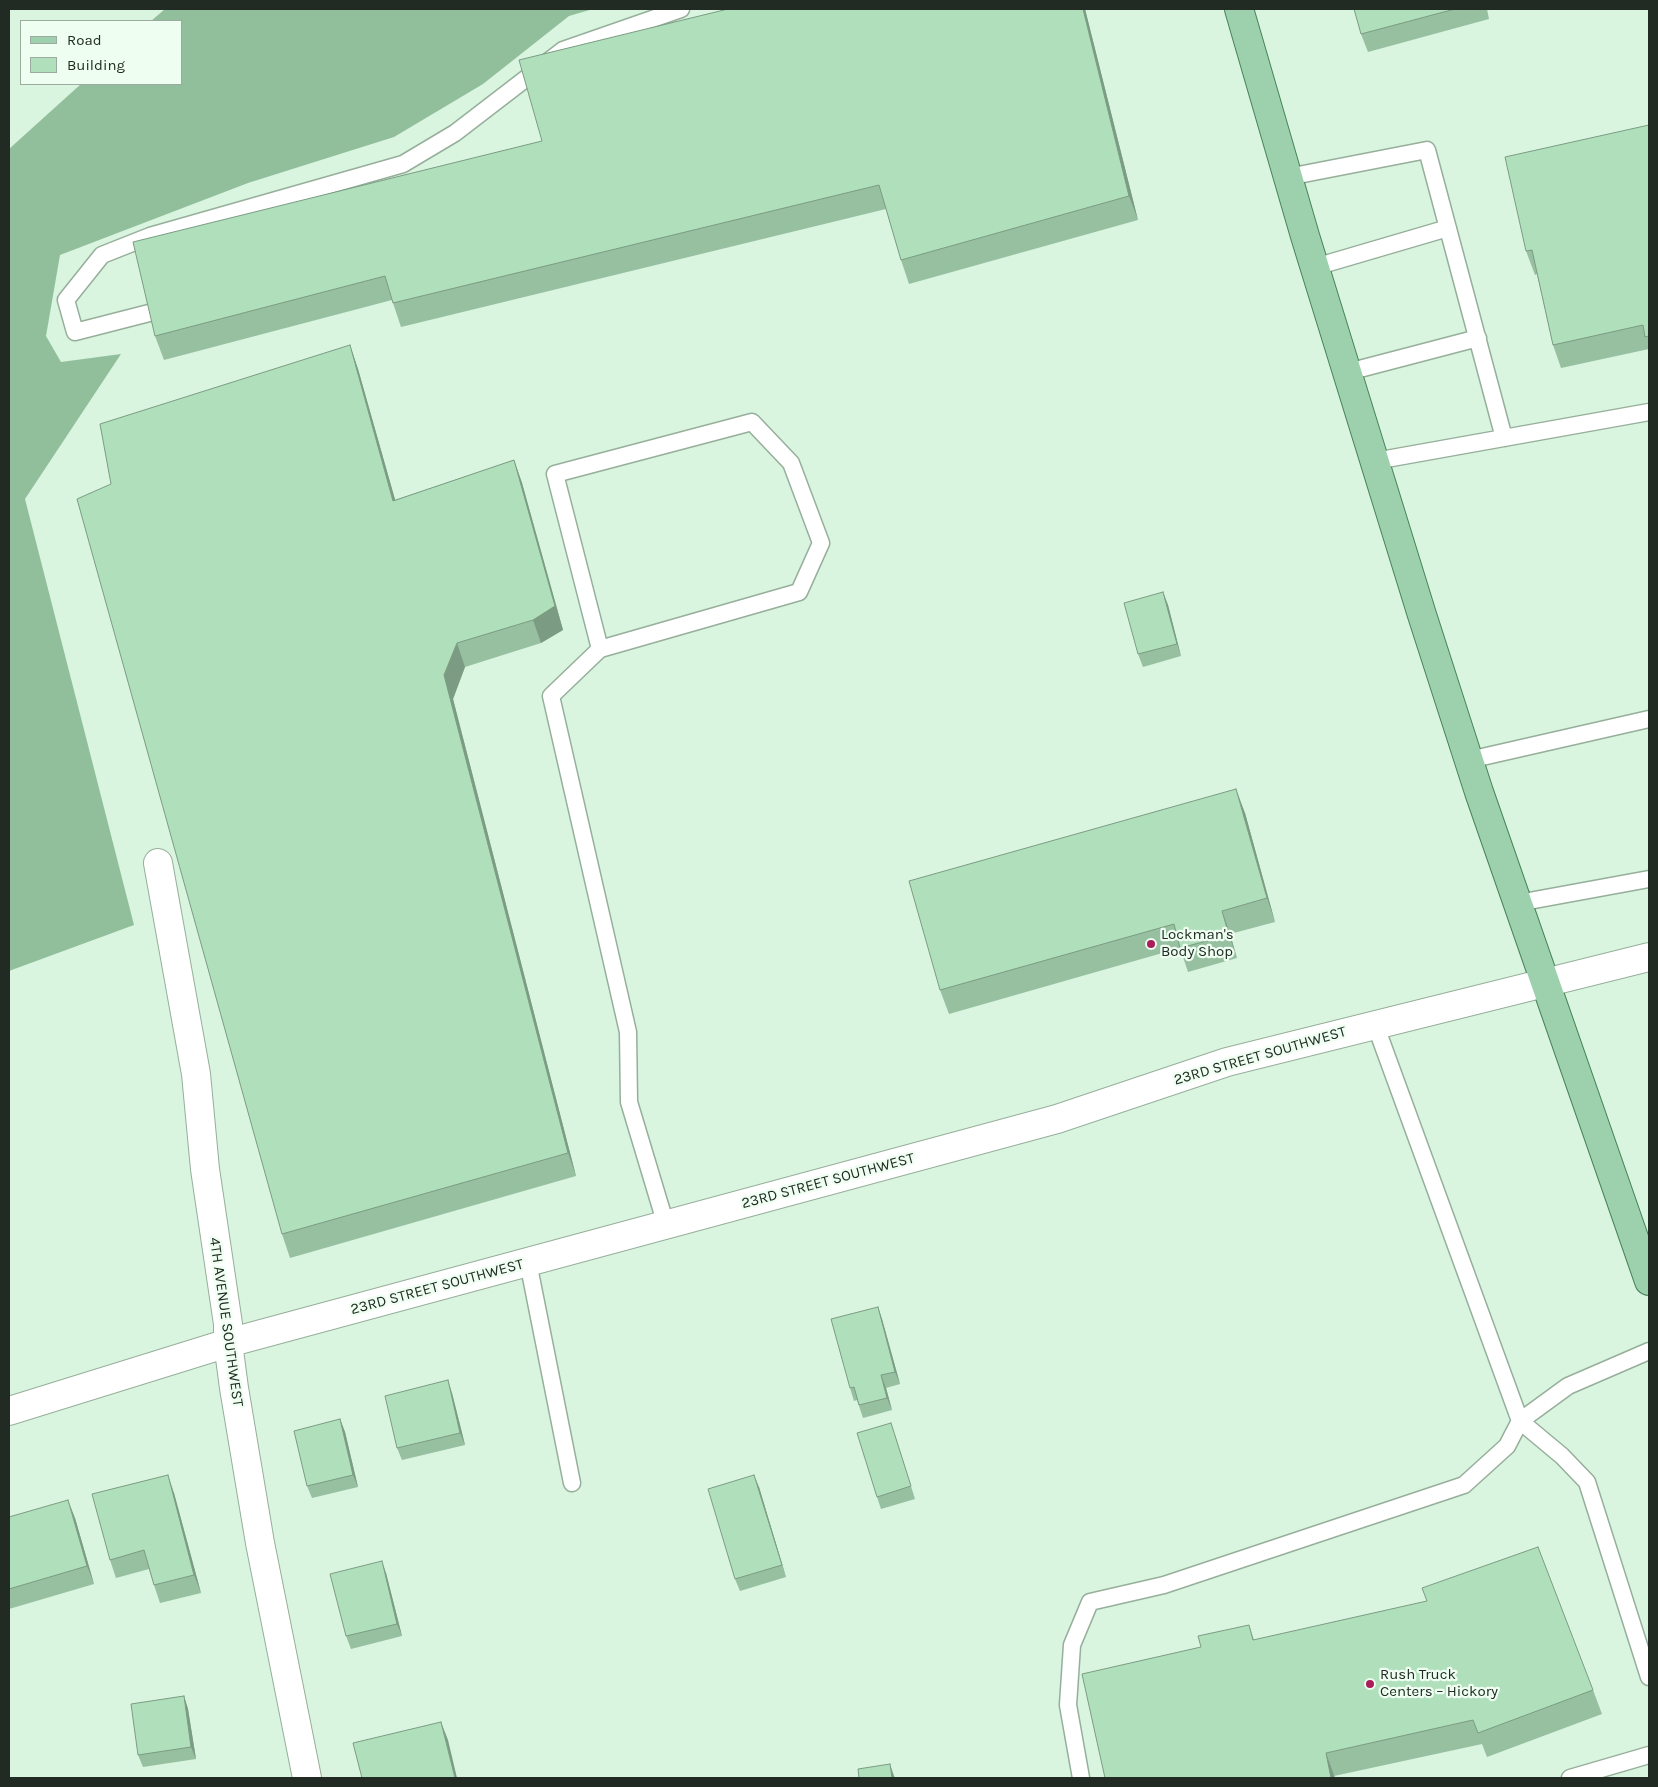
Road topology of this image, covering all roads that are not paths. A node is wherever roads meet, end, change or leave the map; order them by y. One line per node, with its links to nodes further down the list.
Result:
1 (681, 9): 6 (lane)
2 (1239, 9): 3 (main road)
3 (1288, 177): 4 (lane); 5 (main road)
4 (1448, 228): 5 (lane); 7 (lane)
5 (1315, 267): 8 (main road)
6 (153, 312)
7 (1478, 338): 8 (lane); 10 (lane)
8 (1348, 372): 11 (main road)
9 (1649, 412): 10 (lane)
10 (1504, 438): 11 (lane)
11 (1375, 461): 14 (main road)
12 (600, 649): 12 (lane); 21 (lane)
13 (1649, 719): 14 (lane)
14 (1469, 760): 17 (main road)
15 (158, 863): 24 (street, 4TH AVENUE SOUTHWEST)
16 (1649, 879): 17 (lane)
17 (1518, 903): 19 (main road)
18 (1649, 957): 19 (street, 23RD STREET SOUTHWEST)
19 (1545, 981): 20 (street, 23RD STREET SOUTHWEST); 23 (main road)
20 (1375, 1024): 21 (street, 23RD STREET SOUTHWEST); 27 (lane)
21 (666, 1225): 22 (street, 23RD STREET SOUTHWEST)
22 (528, 1262): 24 (street, 23RD STREET SOUTHWEST); 28 (lane)
23 (1649, 1280)
24 (228, 1343): 26 (street, 23RD STREET SOUTHWEST); 31 (street, 4TH AVENUE SOUTHWEST)
25 (1649, 1351): 27 (lane)
26 (9, 1411)
27 (1520, 1421): 29 (lane); 32 (lane)
28 (572, 1483)
29 (1649, 1677)
30 (1649, 1756): 33 (lane)
31 (307, 1778)
32 (1081, 1778)
33 (1570, 1778)

